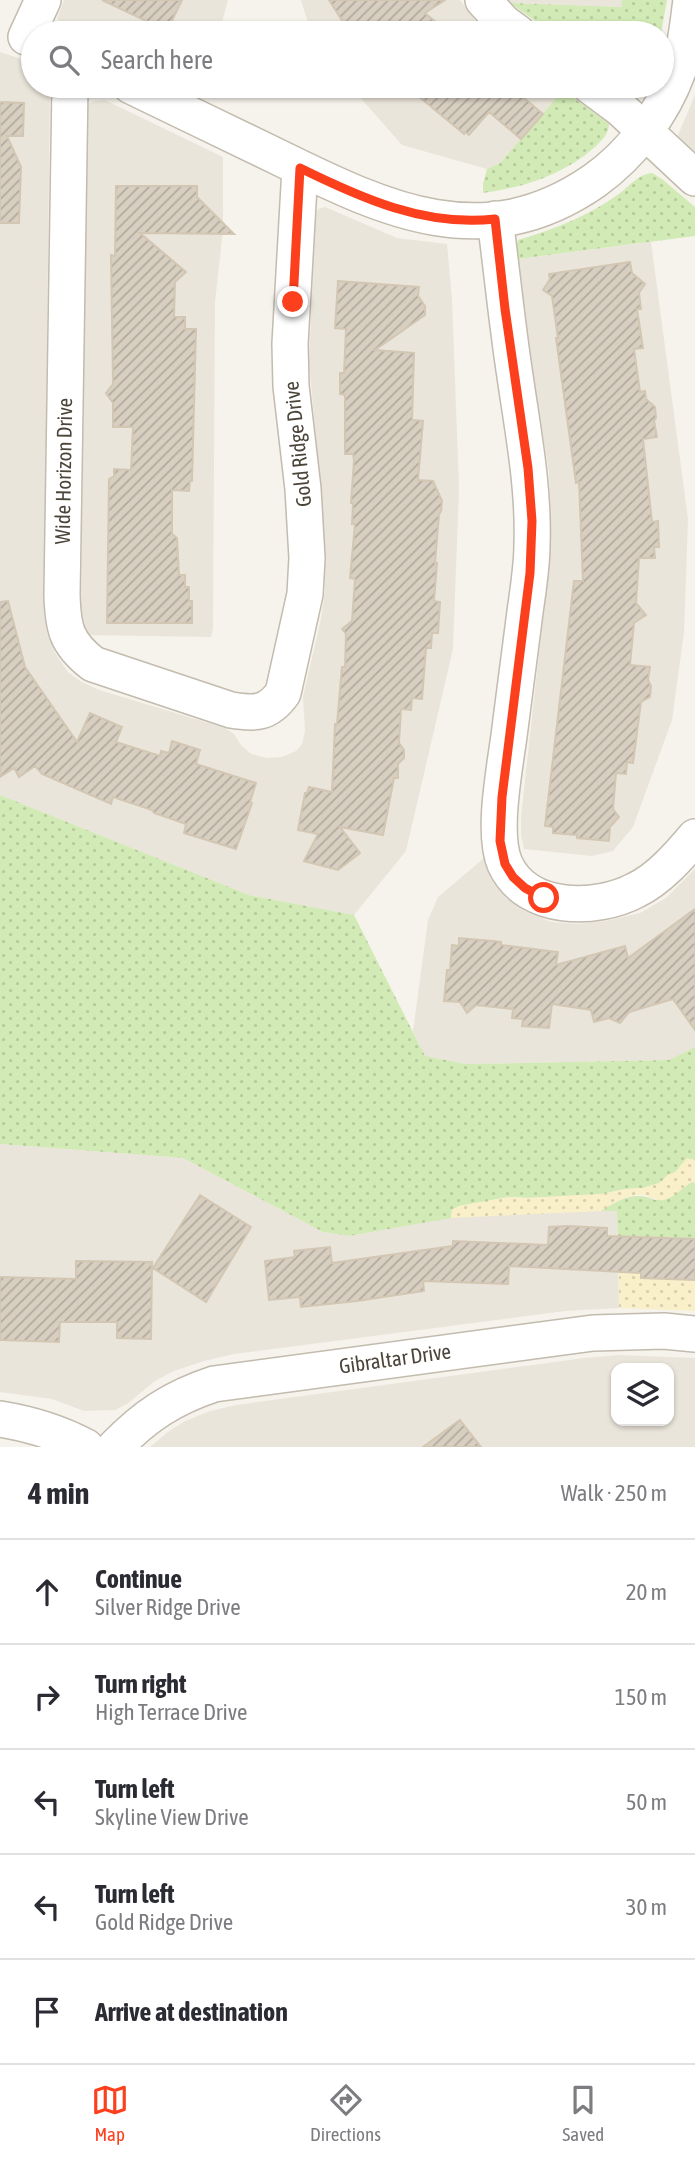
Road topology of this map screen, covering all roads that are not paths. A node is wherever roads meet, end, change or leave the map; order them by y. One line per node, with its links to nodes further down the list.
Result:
1 (43, 0): 4 (street)
2 (483, 0): 5 (street)
3 (691, 0): 6 (street)
4 (29, 21)
5 (502, 21)
6 (674, 80)
7 (70, 98): 15 (street, Wide Horizon Drive)
8 (156, 98): 12 (street)
9 (607, 98): 11 (street)
10 (665, 98): 11 (street)
11 (645, 130): 13 (street); 14 (street)
12 (300, 168): 14 (street); 15 (street, Gold Ridge Drive)
13 (695, 178)
14 (495, 219): 16 (street)
15 (266, 710)
16 (695, 838)
17 (695, 1334): 20 (street, Gibraltar Drive)
18 (0, 1419): 19 (street)
19 (86, 1447)
20 (115, 1447)

